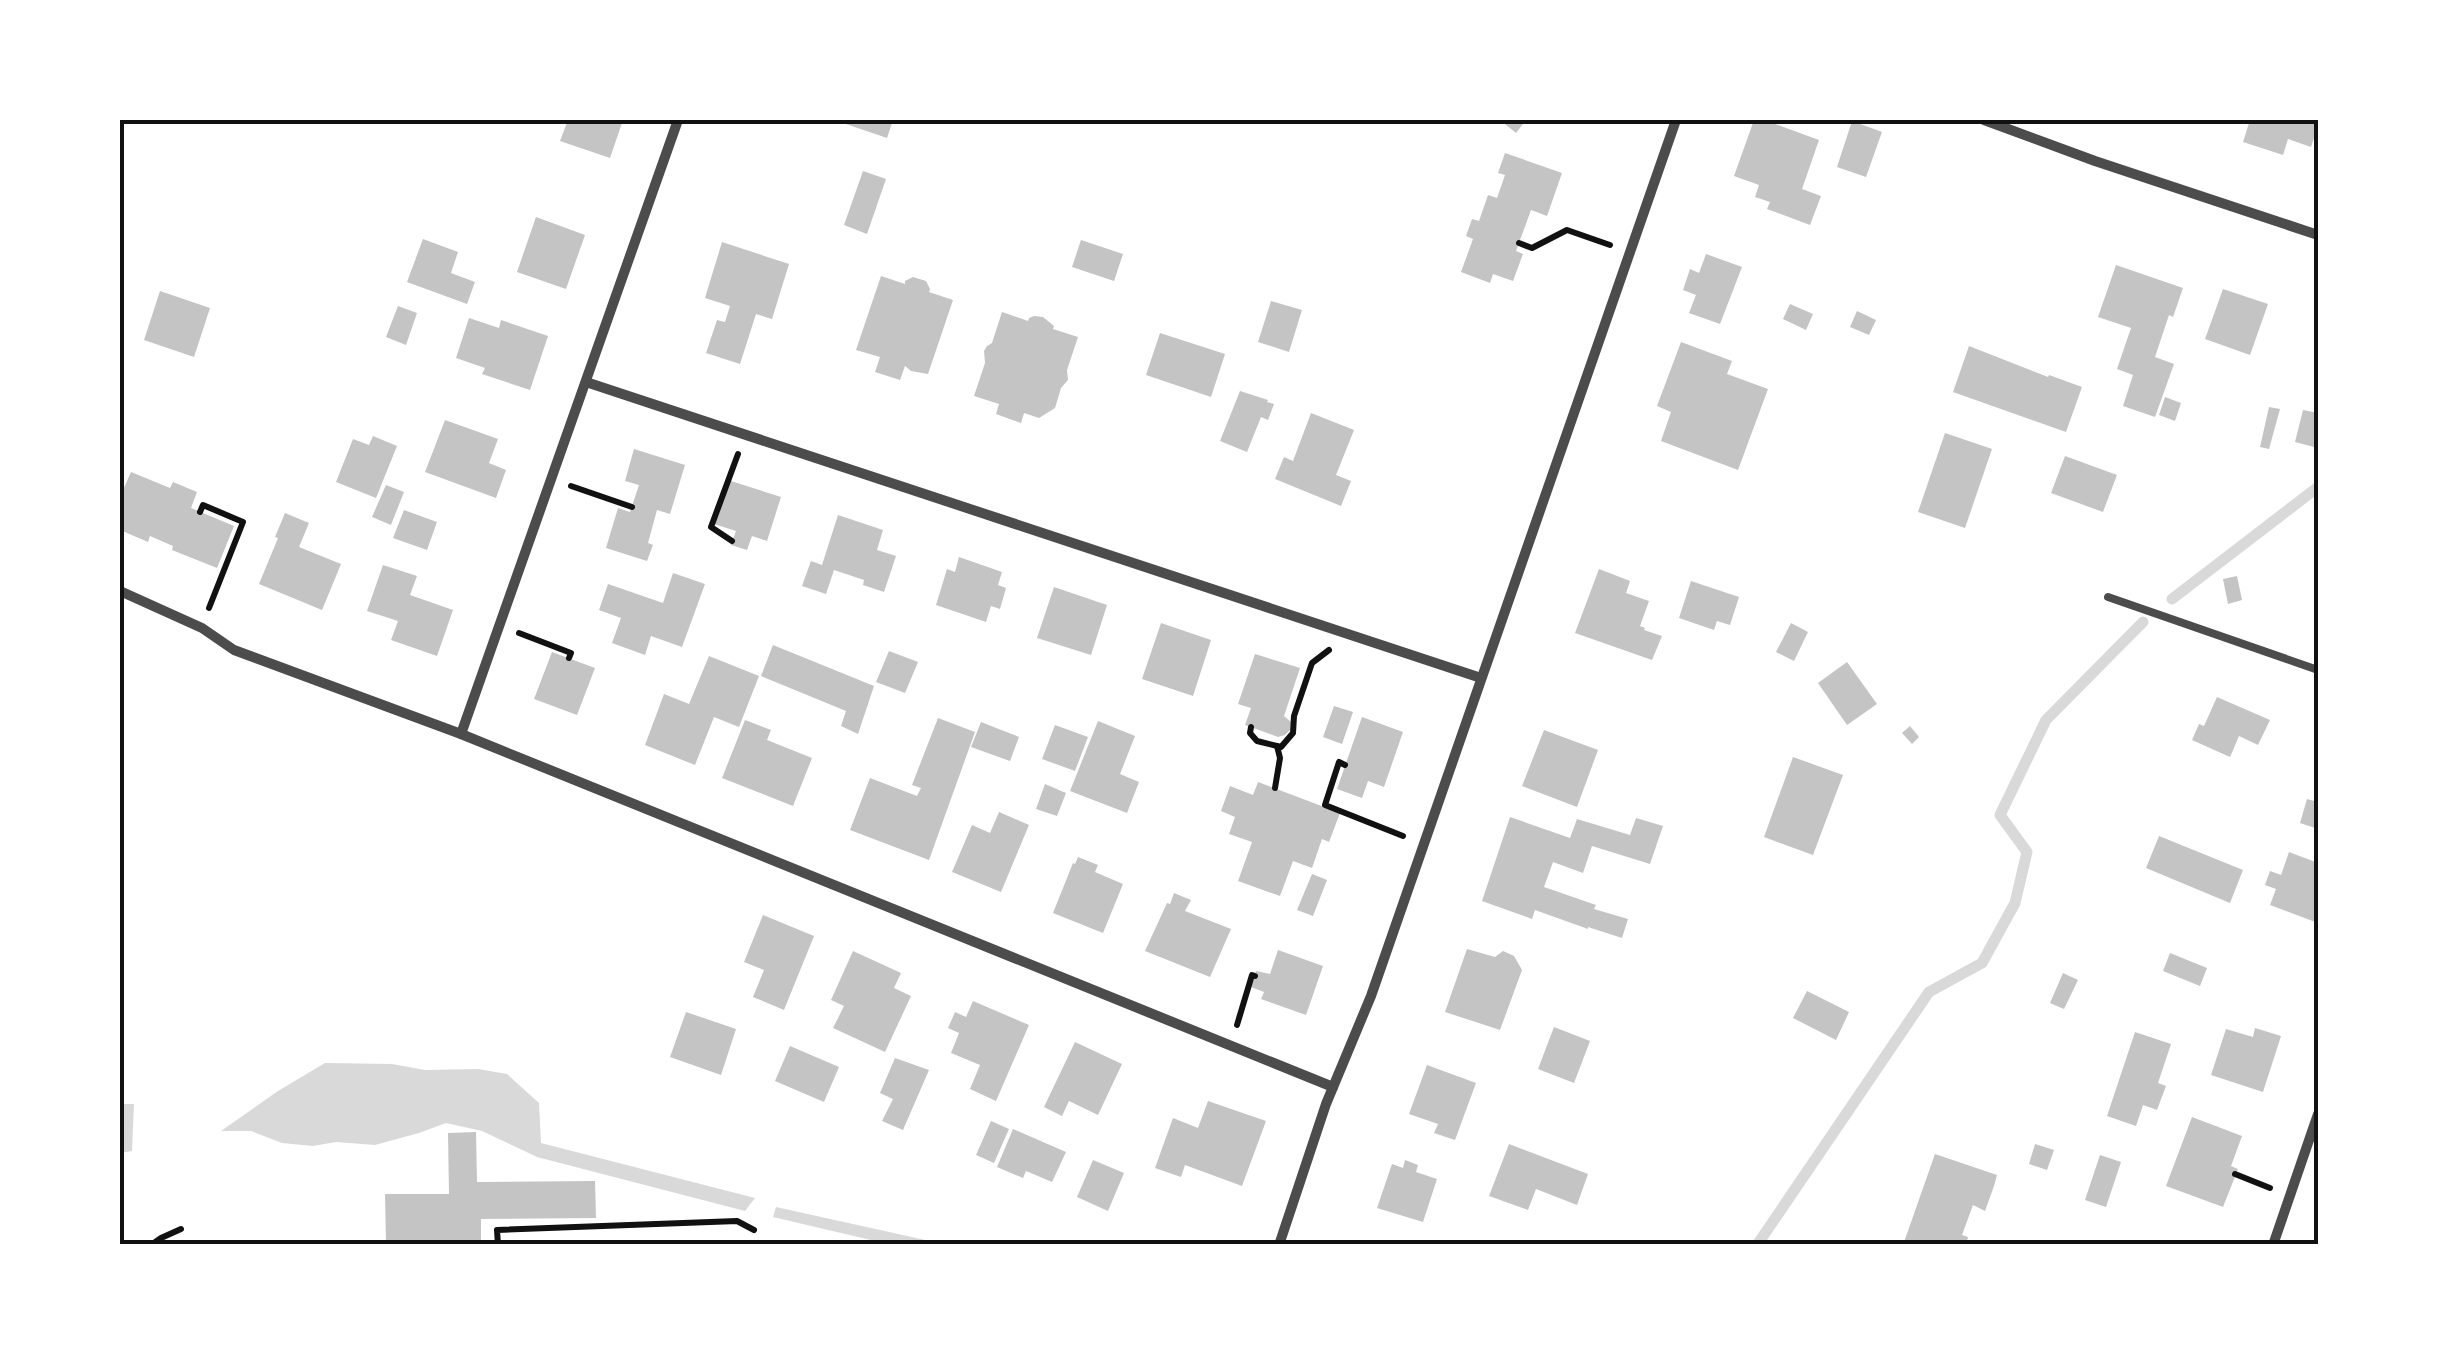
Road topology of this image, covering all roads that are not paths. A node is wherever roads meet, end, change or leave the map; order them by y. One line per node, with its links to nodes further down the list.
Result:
1 (678, 120): 5 (street)
2 (1676, 120): 9 (street)
3 (1984, 120): 4 (street)
4 (2318, 235)
5 (586, 382): 9 (street); 10 (street)
6 (120, 591): 10 (street)
7 (2108, 597): 8 (lane)
8 (2318, 670)
9 (1481, 678): 11 (street)
10 (461, 734): 11 (street)
11 (1333, 1087): 13 (street)
12 (2318, 1114): 14 (street)
13 (1279, 1245)
14 (2273, 1245)

